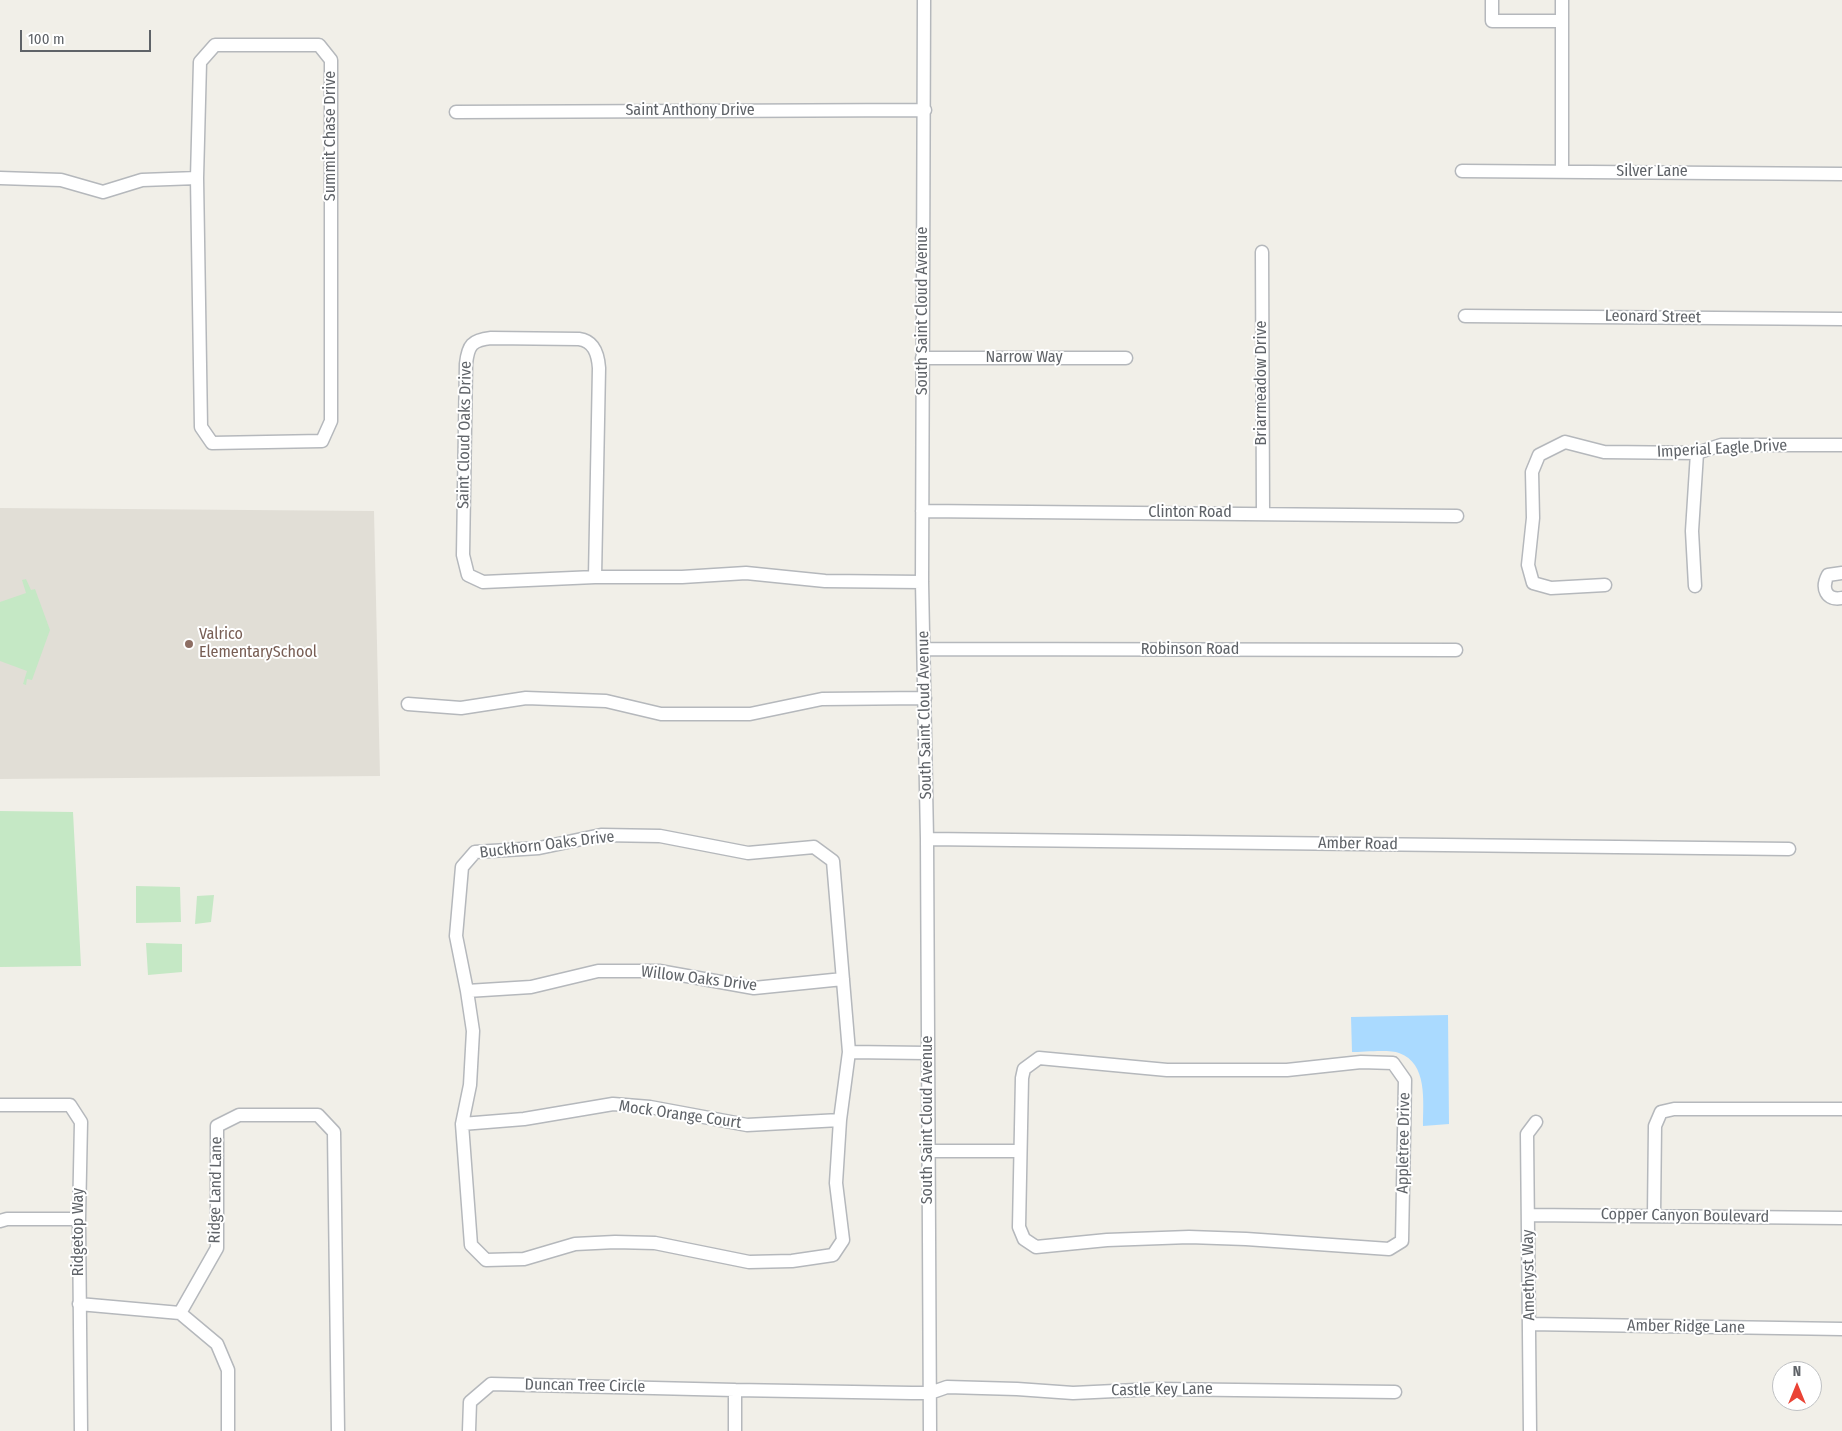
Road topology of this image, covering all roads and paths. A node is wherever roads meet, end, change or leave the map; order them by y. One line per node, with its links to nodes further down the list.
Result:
1 (924, 0): 5 (street, South Saint Cloud Avenue)
2 (1492, 0): 4 (street)
3 (1562, 0): 4 (street)
4 (1562, 22): 8 (street)
5 (925, 110): 6 (street, Saint Anthony Drive); 15 (street, South Saint Cloud Avenue)
6 (456, 112)
7 (1462, 171): 8 (street, Silver Lane)
8 (1562, 172): 9 (street, Silver Lane)
9 (1842, 174)
10 (0, 178): 11 (street)
11 (197, 178): 11 (street, Summit Chase Drive)
12 (1262, 252): 20 (street, Briarmeadow Drive)
13 (1465, 316): 14 (street, Leonard Street)
14 (1842, 319)
15 (922, 358): 16 (street, Narrow Way); 19 (street, South Saint Cloud Avenue)
16 (1126, 358)
17 (1842, 445): 18 (street, Imperial Eagle Drive)
18 (1697, 453): 25 (street, Imperial Eagle Drive); 26 (street)
19 (922, 511): 20 (street, Clinton Road); 24 (street, South Saint Cloud Avenue)
20 (1263, 514): 21 (street, Clinton Road)
21 (1457, 516)
22 (1842, 573): 27 (street)
23 (595, 576): 23 (street, Saint Cloud Oaks Drive); 24 (street, Saint Cloud Oaks Drive)
24 (922, 582): 28 (street, South Saint Cloud Avenue)
25 (1605, 585)
26 (1695, 586)
27 (1842, 598)
28 (924, 649): 29 (street, Robinson Road); 30 (street, South Saint Cloud Avenue)
29 (1456, 650)
30 (924, 698): 31 (street); 32 (street, South Saint Cloud Avenue)
31 (408, 704)
32 (927, 839): 33 (street, Amber Road); 37 (street, South Saint Cloud Avenue)
33 (1788, 849)
34 (843, 979): 35 (street, Willow Oaks Drive); 35 (street, Buckhorn Oaks Drive); 36 (street, Buckhorn Oaks Drive)
35 (467, 991): 42 (street, Buckhorn Oaks Drive)
36 (849, 1052): 37 (street); 40 (street, Buckhorn Oaks Drive)
37 (927, 1053): 43 (street, South Saint Cloud Avenue)
38 (0, 1105): 48 (street, Ridgetop Way)
39 (1842, 1109): 46 (street)
40 (840, 1120): 42 (street, Mock Orange Court); 42 (street, Buckhorn Oaks Drive)
41 (1536, 1122): 45 (street, Amethyst Way)
42 (462, 1124)
43 (928, 1151): 44 (street); 56 (street, South Saint Cloud Avenue)
44 (1020, 1151): 44 (street, Appletree Drive)
45 (1528, 1214): 46 (street, Copper Canyon Boulevard); 52 (street, Amethyst Way)
46 (1654, 1215): 47 (street, Copper Canyon Boulevard)
47 (1842, 1218)
48 (79, 1219): 49 (street); 50 (street, Ridgetop Way)
49 (0, 1221)
50 (79, 1304): 51 (street); 57 (street, Ridgetop Way)
51 (180, 1313): 58 (street); 59 (street, Ridge Land Lane)
52 (1529, 1324): 53 (street, Amber Ridge Lane); 63 (street, Amethyst Way)
53 (1842, 1330)
54 (735, 1390): 56 (street, Duncan Tree Circle); 60 (street, Duncan Tree Circle); 61 (street)
55 (1395, 1392): 56 (street, Castle Key Lane)
56 (930, 1393): 62 (street, South Saint Cloud Avenue)
57 (81, 1431)
58 (228, 1431)
59 (338, 1431)
60 (470, 1431)
61 (735, 1431)
62 (930, 1431)
63 (1530, 1431)

